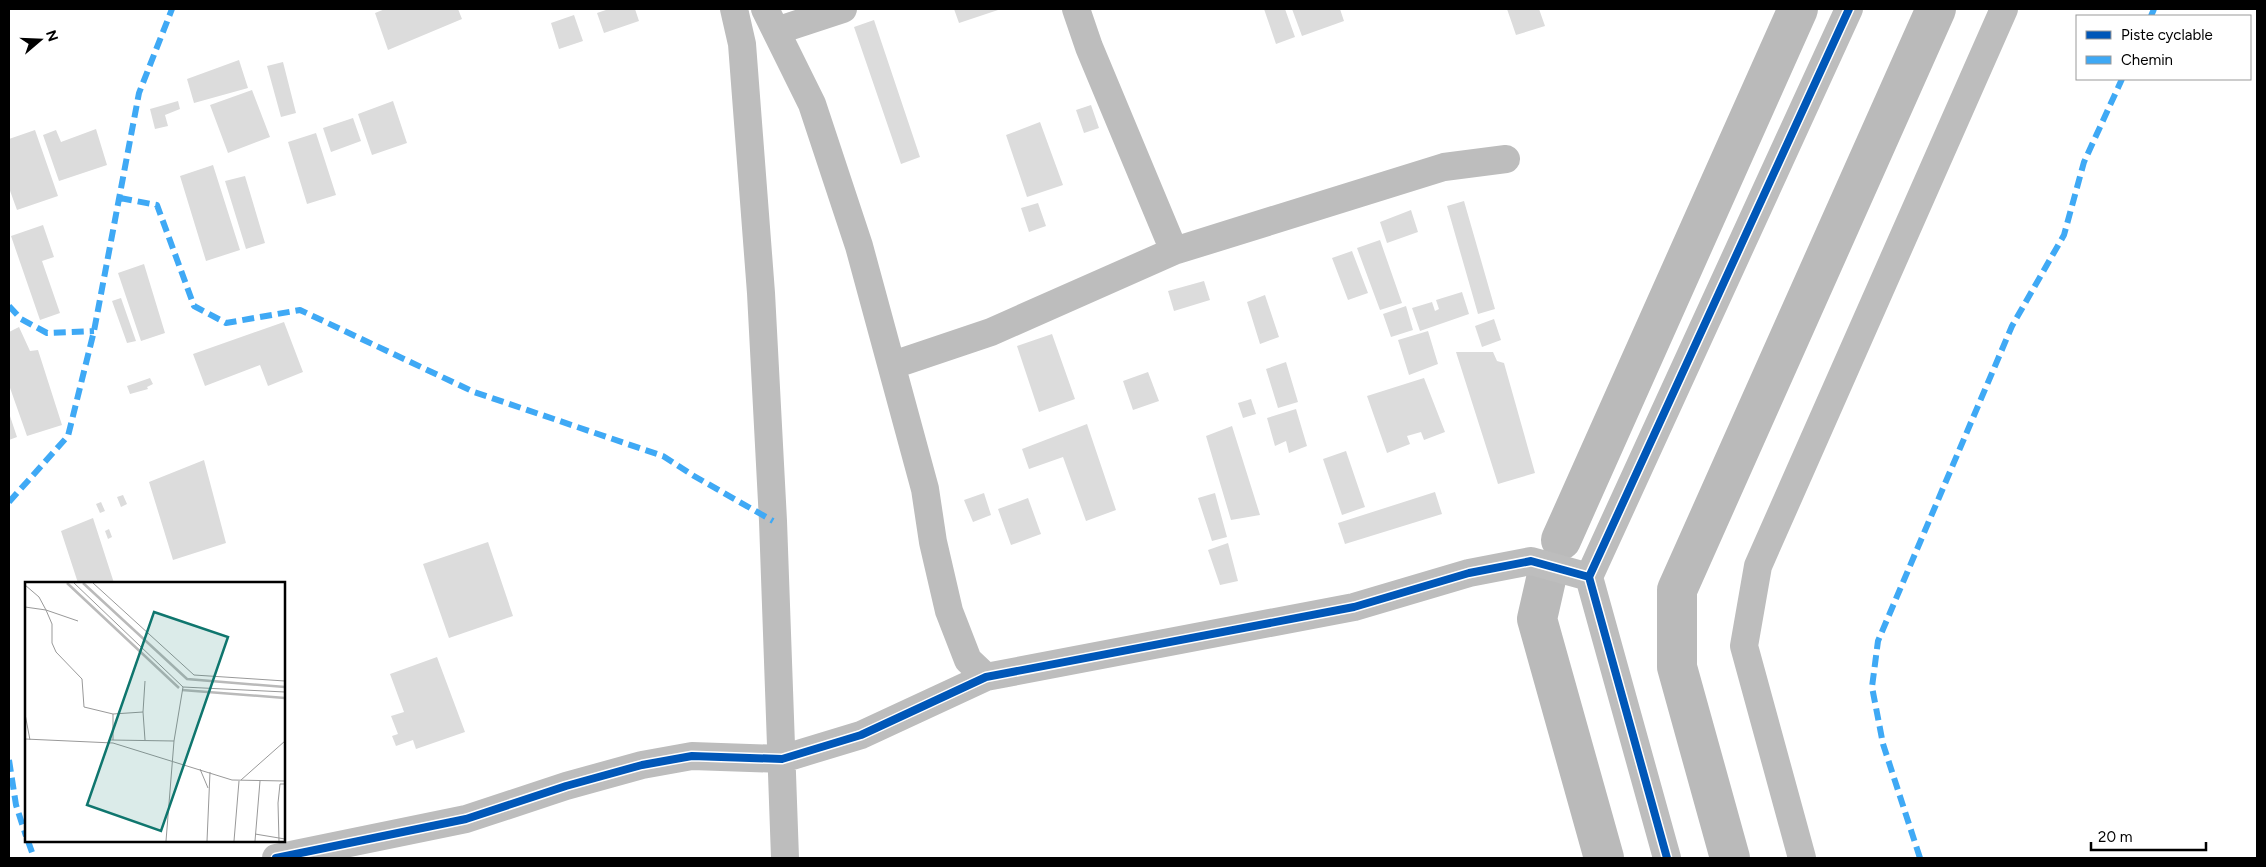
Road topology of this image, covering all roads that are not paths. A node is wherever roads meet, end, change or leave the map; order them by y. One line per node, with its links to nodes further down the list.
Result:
1 (734, 9): 12 (street)
2 (843, 9): 6 (street)
3 (1076, 9): 8 (street)
4 (1849, 9): 10 (street)
5 (2004, 9): 16 (street)
6 (770, 20): 9 (street)
7 (1506, 159): 8 (street)
8 (1174, 250): 9 (street)
9 (893, 365): 11 (street)
10 (1589, 577): 11 (street); 15 (street)
11 (986, 677): 12 (street)
12 (782, 759): 13 (street); 14 (street)
13 (276, 858)
14 (785, 858)
15 (1667, 858)
16 (1802, 858)

